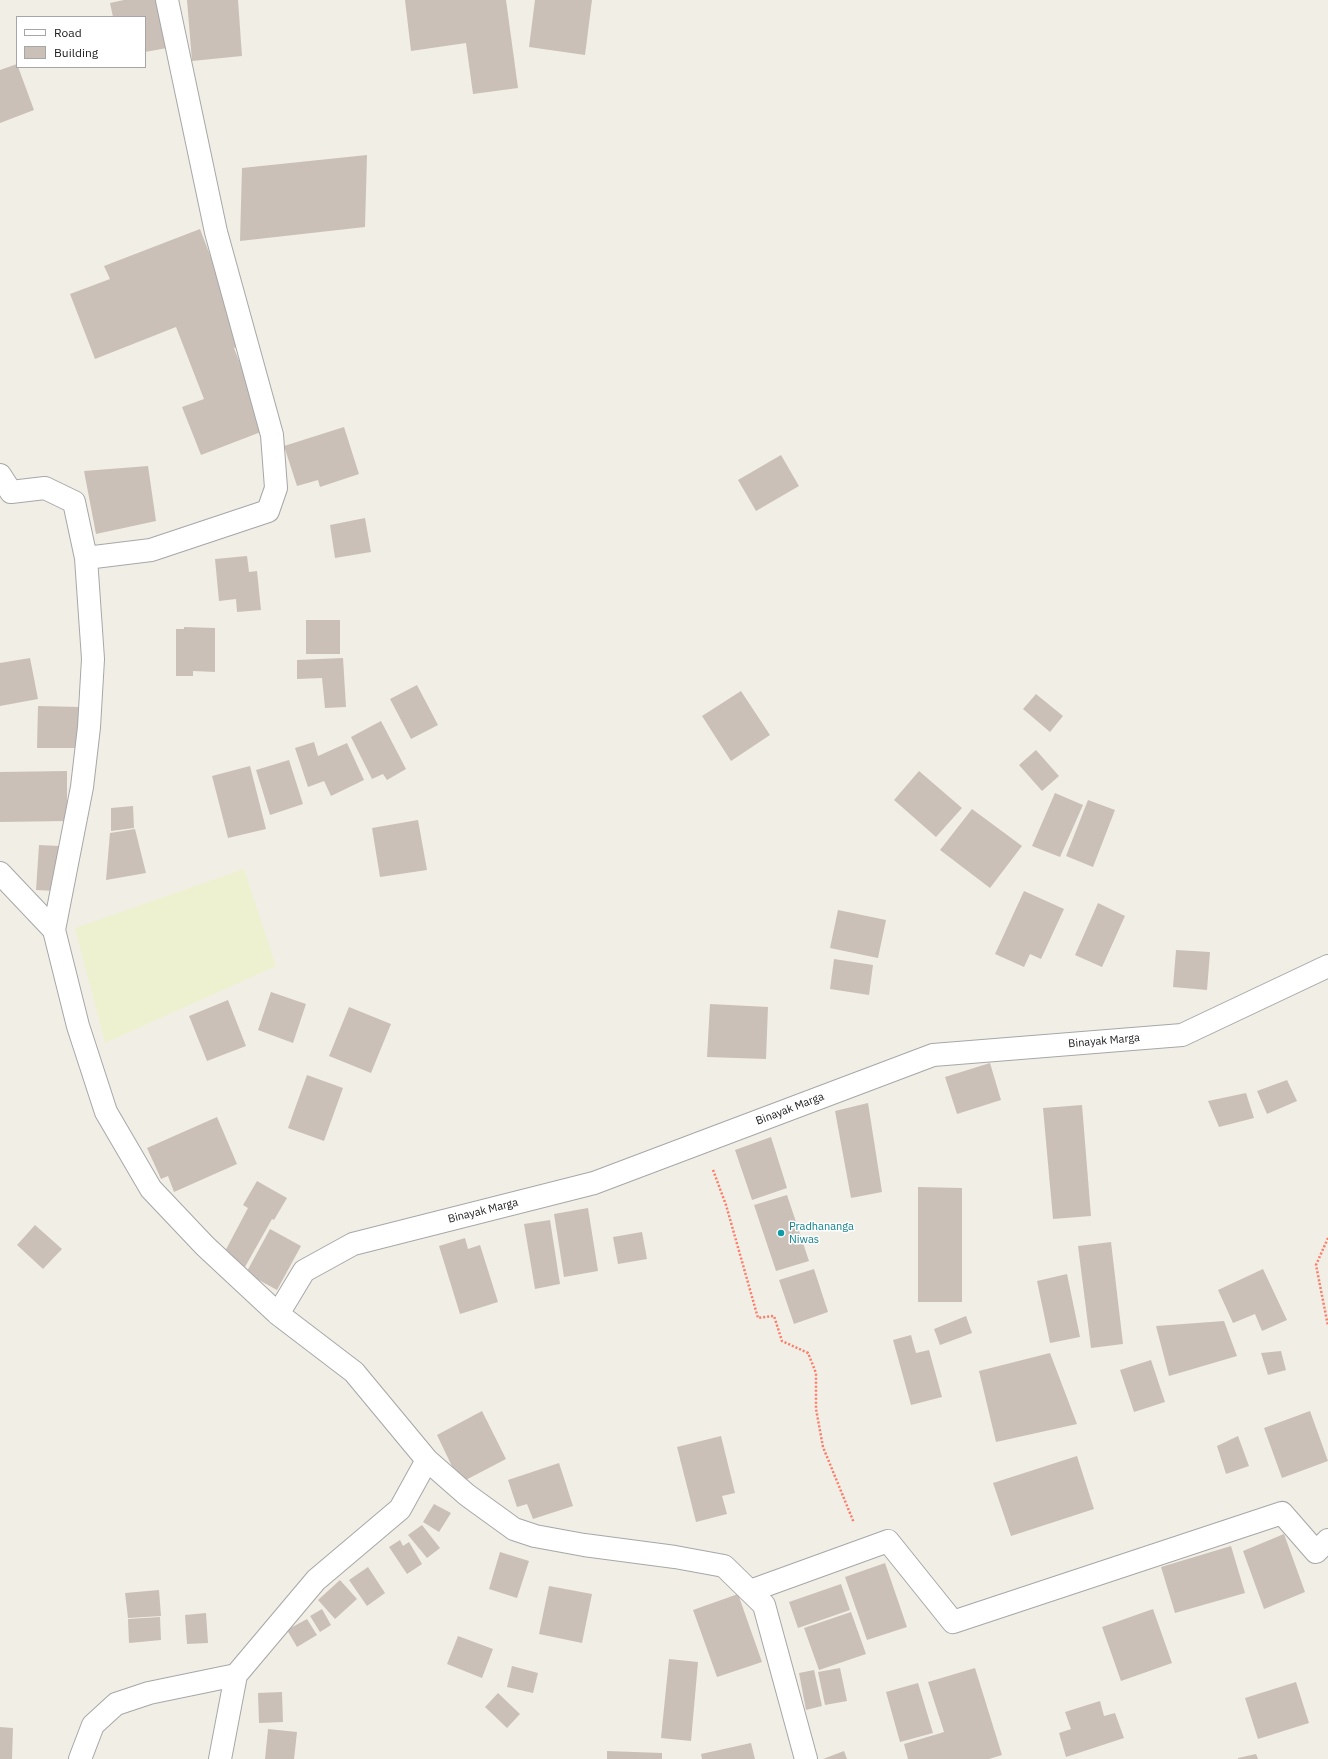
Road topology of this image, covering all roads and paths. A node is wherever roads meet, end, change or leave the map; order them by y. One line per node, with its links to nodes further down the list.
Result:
1 (167, 0): 3 (street)
2 (0, 476): 3 (street)
3 (86, 558): 5 (street)
4 (0, 873): 5 (street)
5 (54, 930): 9 (street)
6 (1328, 966): 7 (street, Binayak Marga)
7 (701, 1142): 9 (street, Binayak Marga); 13 (path)
8 (1328, 1238): 10 (path)
9 (278, 1314): 11 (street)
10 (1328, 1326)
11 (427, 1460): 14 (street); 15 (street)
12 (1328, 1540): 13 (street)
13 (865, 1550): 14 (street)
14 (750, 1591): 18 (street)
15 (236, 1675): 16 (street); 17 (street)
16 (80, 1759)
17 (220, 1759)
18 (806, 1759)

